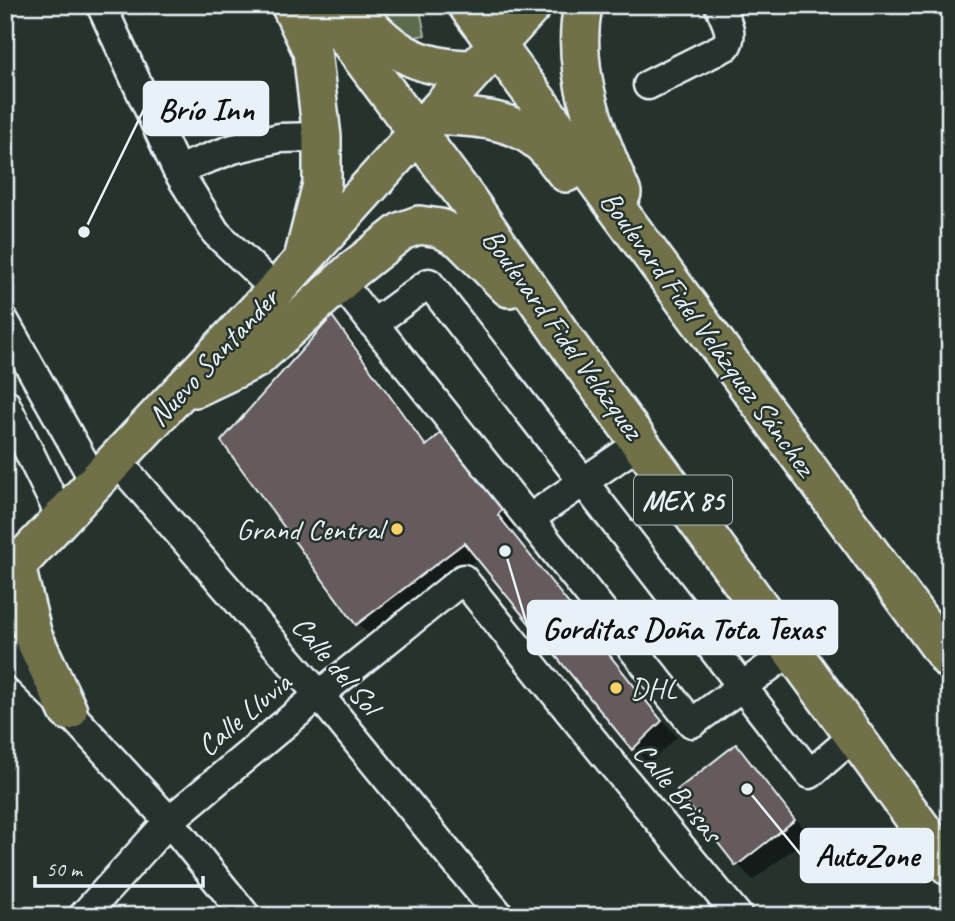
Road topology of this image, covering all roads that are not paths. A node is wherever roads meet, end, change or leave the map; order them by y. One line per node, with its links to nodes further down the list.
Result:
1 (101, 5): 13 (street)
2 (290, 5): 12 (main road)
3 (322, 5): 11 (main road, Boulevard Fidel Velázquez / MEX 85)
4 (350, 5): 9 (main road)
5 (467, 5): 9 (main road, Boulevard Fidel Velázquez Sánchez)
6 (533, 5): 9 (main road, Nuevo Santander)
7 (719, 5): 10 (street)
8 (585, 9): 14 (main road)
9 (486, 57): 11 (main road, Nuevo Santander); 14 (main road, Boulevard Fidel Velázquez Sánchez)
10 (648, 85)
11 (425, 124): 14 (main road); 15 (main road, Nuevo Santander); 20 (main road, Boulevard Fidel Velázquez / MEX 85)
12 (322, 137): 13 (street); 15 (main road)
13 (177, 170): 17 (street)
14 (649, 255): 32 (main road, Boulevard Fidel Velázquez Sánchez)
15 (302, 261): 17 (main road, Nuevo Santander)
16 (340, 282): 19 (street); 20 (main road); 21 (main road)
17 (275, 290): 21 (main road, Nuevo Santander)
18 (5, 322): 24 (street, Calle del Sol)
19 (373, 324): 25 (street); 27 (street)
20 (572, 350): 23 (main road, Boulevard Fidel Velázquez / MEX 85)
21 (175, 398): 24 (main road, Nuevo Santander)
22 (5, 404): 26 (street)
23 (640, 443): 25 (street); 31 (main road, Boulevard Fidel Velázquez / MEX 85)
24 (106, 472): 26 (main road, Nuevo Santander); 34 (street, Calle del Sol)
25 (584, 483): 27 (street); 33 (street)
26 (62, 519): 28 (main road, Nuevo Santander)
27 (529, 519): 33 (street)
28 (11, 564): 35 (main road)
29 (463, 579): 34 (street, Calle Lluvia); 42 (street, Calle Brisas)
30 (5, 649): 35 (street)
31 (792, 650): 33 (street); 36 (main road, Boulevard Fidel Velázquez / MEX 85)
32 (950, 661)
33 (743, 688): 36 (street)
34 (319, 695): 37 (street, Calle Lluvia); 41 (street, Calle del Sol)
35 (68, 711): 37 (street)
36 (855, 735): 38 (main road, Boulevard Fidel Velázquez / MEX 85)
37 (169, 821): 39 (street, Calle Lluvia); 40 (street)
38 (950, 867)
39 (83, 916)
40 (246, 916)
41 (500, 916)
42 (738, 916)

